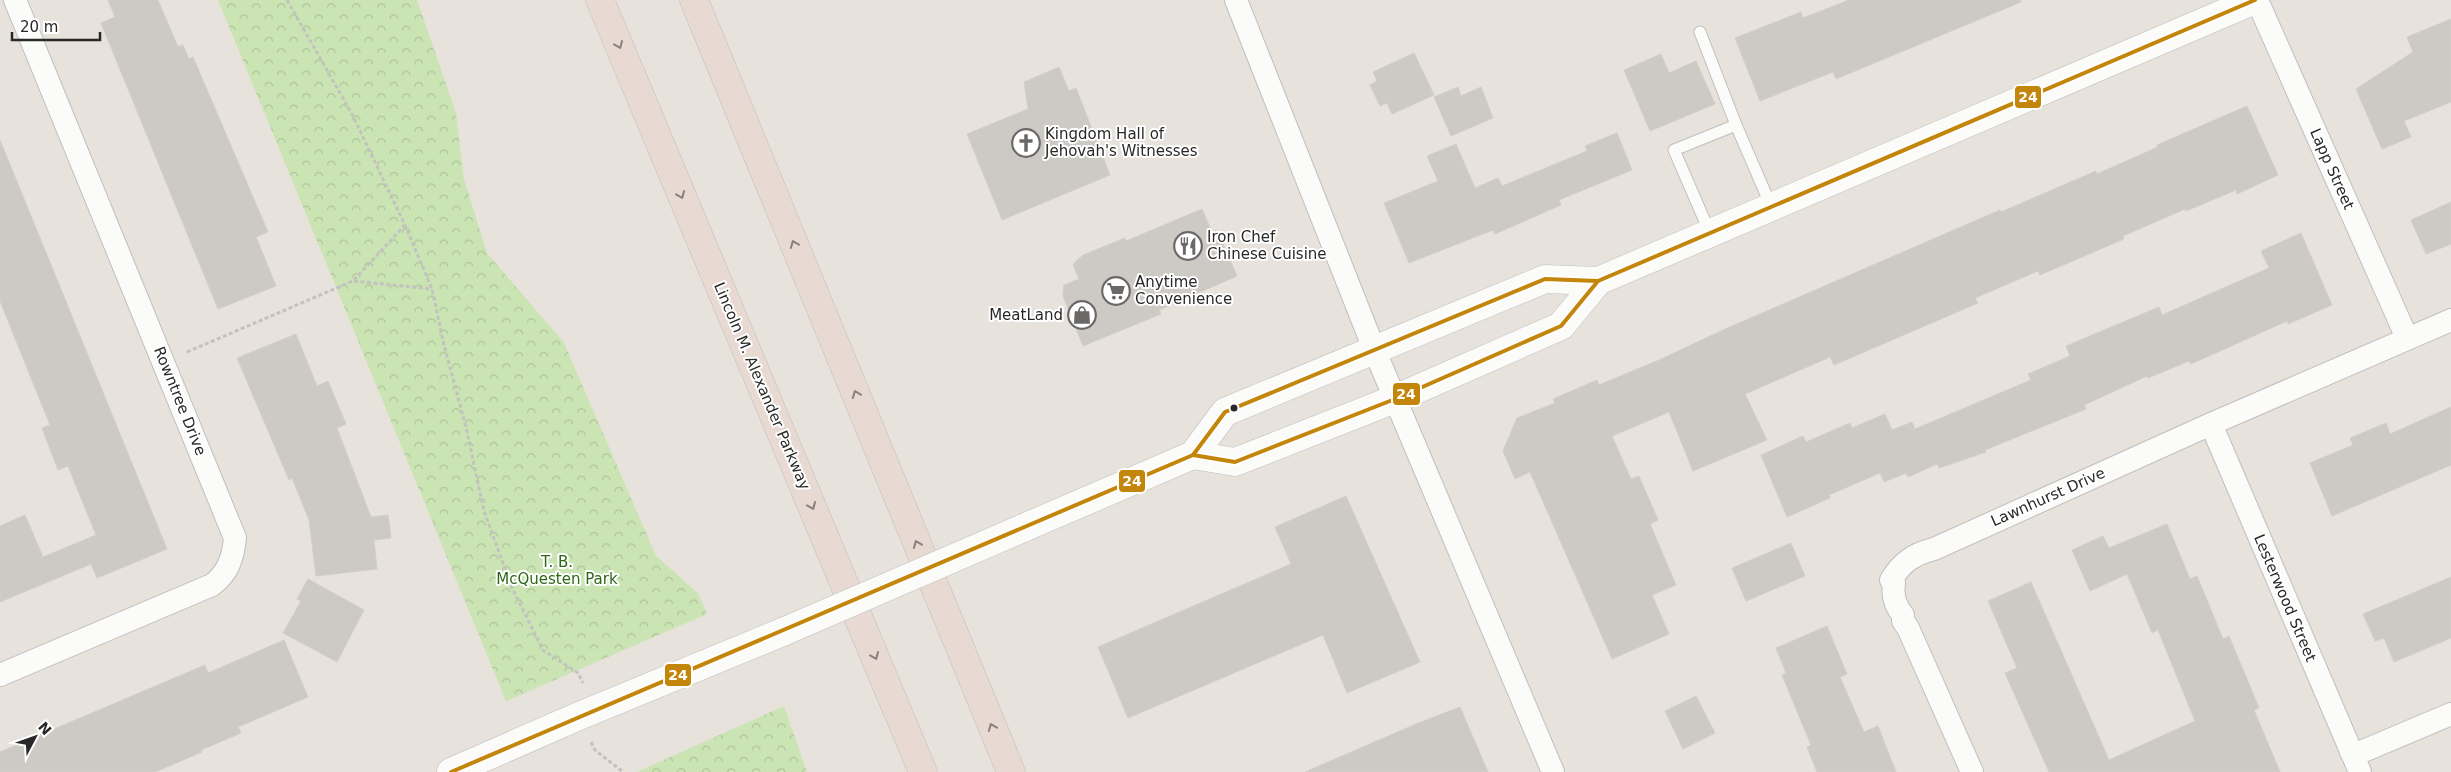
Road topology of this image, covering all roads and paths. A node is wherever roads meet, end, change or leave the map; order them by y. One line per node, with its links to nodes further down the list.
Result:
1 (15, 0): 18 (street, Rowntree Drive)
2 (287, 0): 10 (path)
3 (600, 0): 28 (highway, Lincoln M. Alexander Parkway, one-way to 28)
4 (694, 0): 29 (highway, one-way to 4)
5 (1236, 0): 17 (street)
6 (2256, 0): 9 (main road); 16 (street, Lapp Street)
7 (1700, 32): 8 (lane)
8 (1736, 124): 9 (lane); 11 (lane)
9 (1771, 206): 11 (main road)
10 (405, 225): 12 (path); 14 (path)
11 (1710, 233): 13 (main road)
12 (353, 281): 14 (path); 18 (path)
13 (1598, 281): 17 (main road); 19 (main road)
14 (432, 289): 24 (path)
15 (2451, 320): 16 (street, Lawnhurst Drive)
16 (2407, 338): 20 (street, Lawnhurst Drive)
17 (1374, 349): 19 (street); 21 (main road)
18 (164, 362): 22 (street, Rowntree Drive)
19 (1395, 399): 21 (main road); 30 (street)
20 (2211, 424): 25 (street, Lesterwood Street); 31 (street, Lawnhurst Drive)
21 (1193, 455): 24 (main road, bridge)
22 (0, 675)
23 (2451, 714): 25 (street)
24 (579, 716): 26 (main road); 27 (path)
25 (2355, 762)
26 (451, 772)
27 (623, 772)
28 (923, 772)
29 (1011, 772)
30 (1553, 772)
31 (1972, 772)

